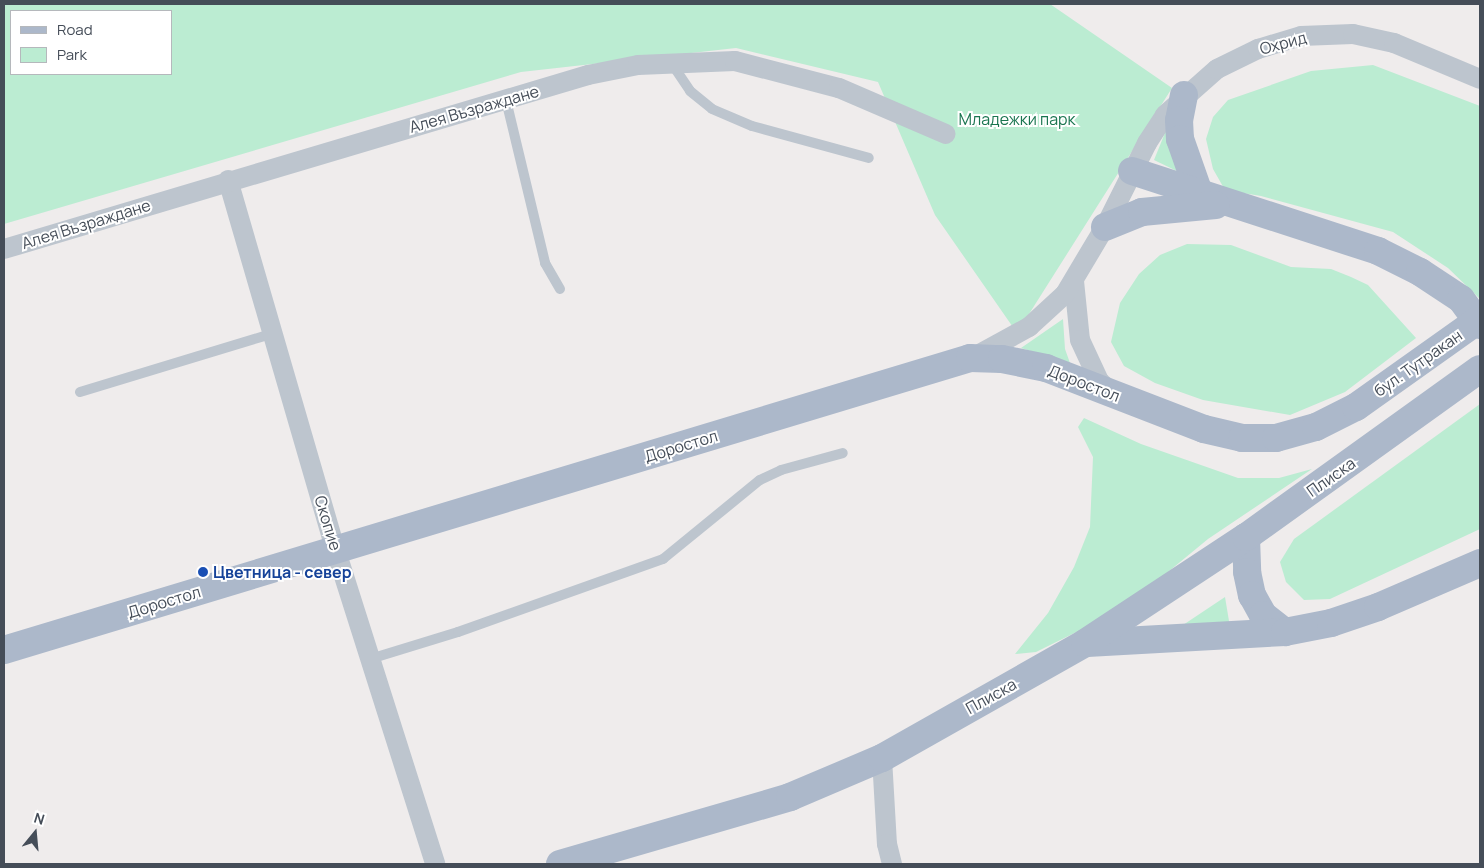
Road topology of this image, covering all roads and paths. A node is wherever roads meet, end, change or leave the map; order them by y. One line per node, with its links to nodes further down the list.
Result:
1 (672, 64): 4 (street, Алея Възраждане); 5 (street, Алея Възраждане); 6 (lane)
2 (1480, 79): 3 (street, Охрид)
3 (1184, 95): 7 (street, Охрид); 9 (main road)
4 (506, 100): 8 (street, Алея Възраждане); 14 (lane)
5 (946, 134)
6 (869, 158)
7 (1132, 171): 9 (main road); 11 (street, Охрид)
8 (228, 180): 12 (street, Алея Възраждане); 17 (street, Скопие)
9 (1199, 193): 10 (main road)
10 (1230, 204): 11 (main road); 16 (main road)
11 (1105, 227): 13 (street, Охрид)
12 (4, 249)
13 (1074, 281): 18 (street, Охрид); 21 (street)
14 (560, 289)
15 (1480, 319): 22 (main road, бул. Тутракан, bridge)
16 (1480, 325)
17 (272, 334): 20 (lane); 25 (street, Скопие)
18 (970, 358): 21 (main road, Доростол); 25 (main road, Доростол)
19 (1480, 369): 24 (main road, Плиска)
20 (80, 392)
21 (1114, 395): 22 (main road, Доростол)
22 (1356, 407)
23 (843, 453): 30 (lane)
24 (1246, 537): 27 (main road); 28 (main road, Плиска)
25 (336, 551): 29 (main road, Доростол); 30 (street, Скопие)
26 (1480, 563): 27 (main road)
27 (1285, 632): 28 (main road)
28 (1085, 643): 31 (main road, Плиска)
29 (4, 650)
30 (370, 659): 32 (street, Скопие)
31 (882, 758): 33 (main road, Плиска); 34 (street)
32 (435, 864)
33 (560, 864)
34 (892, 864)

